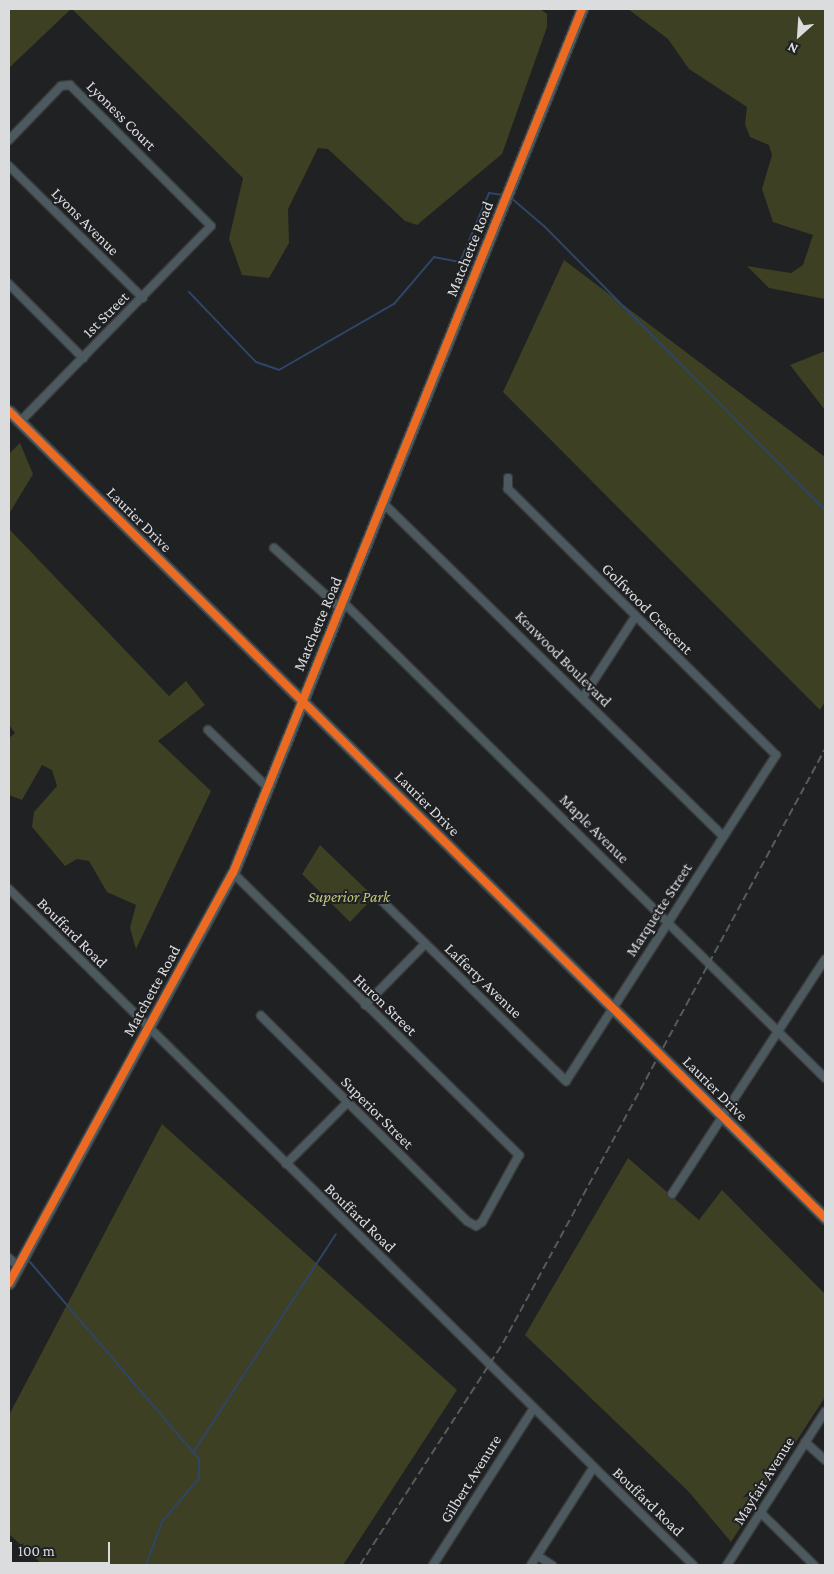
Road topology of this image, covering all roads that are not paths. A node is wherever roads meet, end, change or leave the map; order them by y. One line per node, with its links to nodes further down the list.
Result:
1 (582, 9): 11 (street, Matchette Road)
2 (9, 140): 4 (street, Lyoness Court)
3 (9, 166): 6 (street, Lyons Avenue)
4 (211, 226): 6 (street, 1st Street)
5 (9, 284): 7 (street)
6 (143, 298): 7 (street, 1st Street)
7 (83, 358): 9 (street, 1st Street)
8 (9, 410): 9 (street, Laurier Drive)
9 (20, 422): 16 (street, Laurier Drive)
10 (508, 478): 14 (street, Golfwood Crescent)
11 (383, 503): 13 (street, Matchette Road); 15 (street, Kenwood Boulevard)
12 (274, 548): 13 (street, Maple Avenue)
13 (341, 605): 16 (street, Matchette Road); 24 (street, Maple Avenue)
14 (635, 617): 15 (street); 18 (street, Golfwood Crescent)
15 (583, 697): 20 (street, Kenwood Boulevard)
16 (301, 700): 19 (street, Matchette Road); 28 (street, Laurier Drive)
17 (208, 730): 19 (street)
18 (776, 755): 20 (street, Marquette Street)
19 (267, 787): 21 (street, Matchette Road)
20 (723, 836): 24 (street, Marquette Street)
21 (233, 873): 27 (street, Huron Street); 30 (street, Matchette Road)
22 (9, 890): 30 (street, Bouffard Road)
23 (381, 900): 25 (street, Lafferty Avenue)
24 (668, 922): 28 (street, Marquette Street); 31 (street, Maple Avenue)
25 (425, 944): 27 (street); 33 (street, Lafferty Avenue)
26 (825, 959): 31 (street)
27 (365, 1005): 39 (street, Huron Street)
28 (613, 1007): 33 (street, Marquette Street); 35 (street, Laurier Drive)
29 (261, 1016): 34 (street, Superior Street)
30 (148, 1027): 36 (street, Bouffard Road); 41 (street, Matchette Road)
31 (778, 1030): 32 (street, Maple Avenue); 35 (street)
32 (825, 1078)
33 (566, 1081)
34 (346, 1103): 36 (street); 39 (street, Superior Street)
35 (721, 1114): 37 (street); 38 (street, Laurier Drive)
36 (286, 1164): 43 (street, Bouffard Road)
37 (672, 1194)
38 (825, 1218)
39 (476, 1226)
40 (9, 1258): 41 (street)
41 (18, 1266): 42 (street, Matchette Road)
42 (9, 1283)
43 (533, 1408): 47 (street, Bouffard Road); 50 (street, Gilbert Avenure)
44 (825, 1412): 45 (street, Mayfair Avenue)
45 (804, 1442): 46 (street); 48 (street, Mayfair Avenue)
46 (825, 1460)
47 (593, 1468): 49 (street); 53 (street, Bouffard Road)
48 (760, 1512): 54 (street, Mayfair Avenue); 55 (street)
49 (538, 1556): 51 (street); 52 (street)
50 (433, 1565)
51 (532, 1565)
52 (552, 1565)
53 (693, 1565)
54 (727, 1565)
55 (814, 1565)

